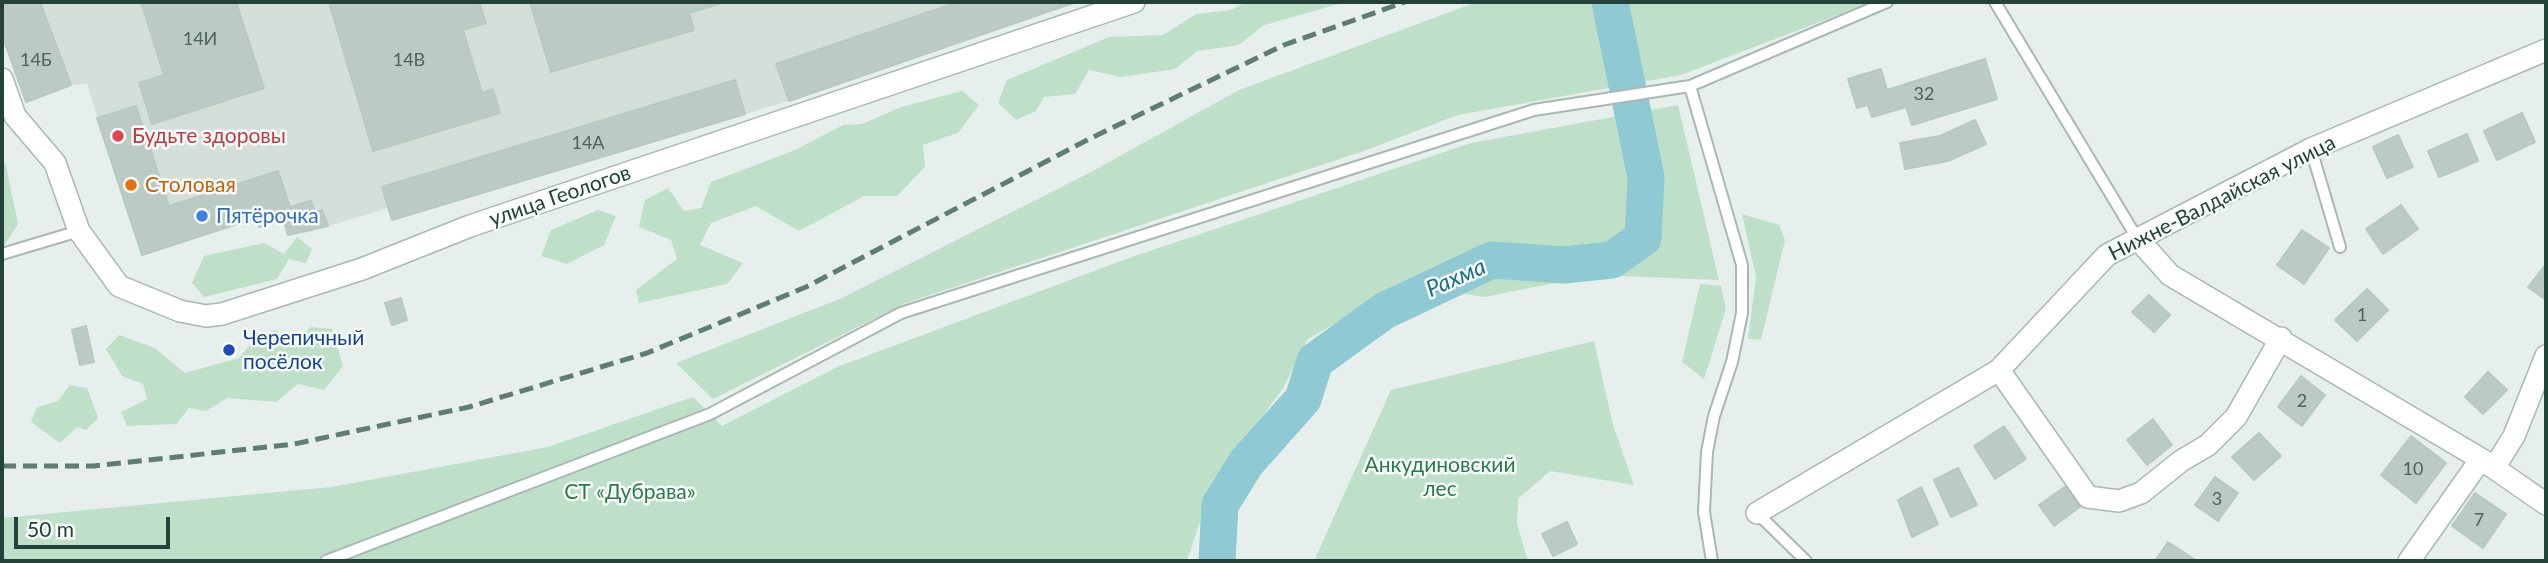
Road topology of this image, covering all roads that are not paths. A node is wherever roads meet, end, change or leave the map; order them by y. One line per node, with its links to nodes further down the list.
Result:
1 (1134, 2): 9 (street, улица Геологов)
2 (1887, 2): 6 (lane)
3 (1995, 2): 10 (lane)
4 (2546, 50): 8 (street, Нижне-Валдайская улица)
5 (2, 79): 7 (street)
6 (1690, 86): 19 (lane); 20 (lane)
7 (8, 118): 9 (street, улица Геологов)
8 (2311, 149): 10 (street, Нижне-Валдайская улица); 11 (lane)
9 (79, 231): 12 (lane)
10 (2137, 238): 13 (street); 15 (street, Нижне-Валдайская улица)
11 (2340, 247)
12 (2, 254)
13 (2281, 338): 15 (street); 16 (street)
14 (2546, 356): 16 (street)
15 (1999, 370): 18 (street, Нижне-Валдайская улица)
16 (2488, 464): 17 (street); 22 (street)
17 (2546, 505)
18 (1757, 513): 21 (lane)
19 (326, 561)
20 (1712, 561)
21 (1806, 561)
22 (2409, 561)

